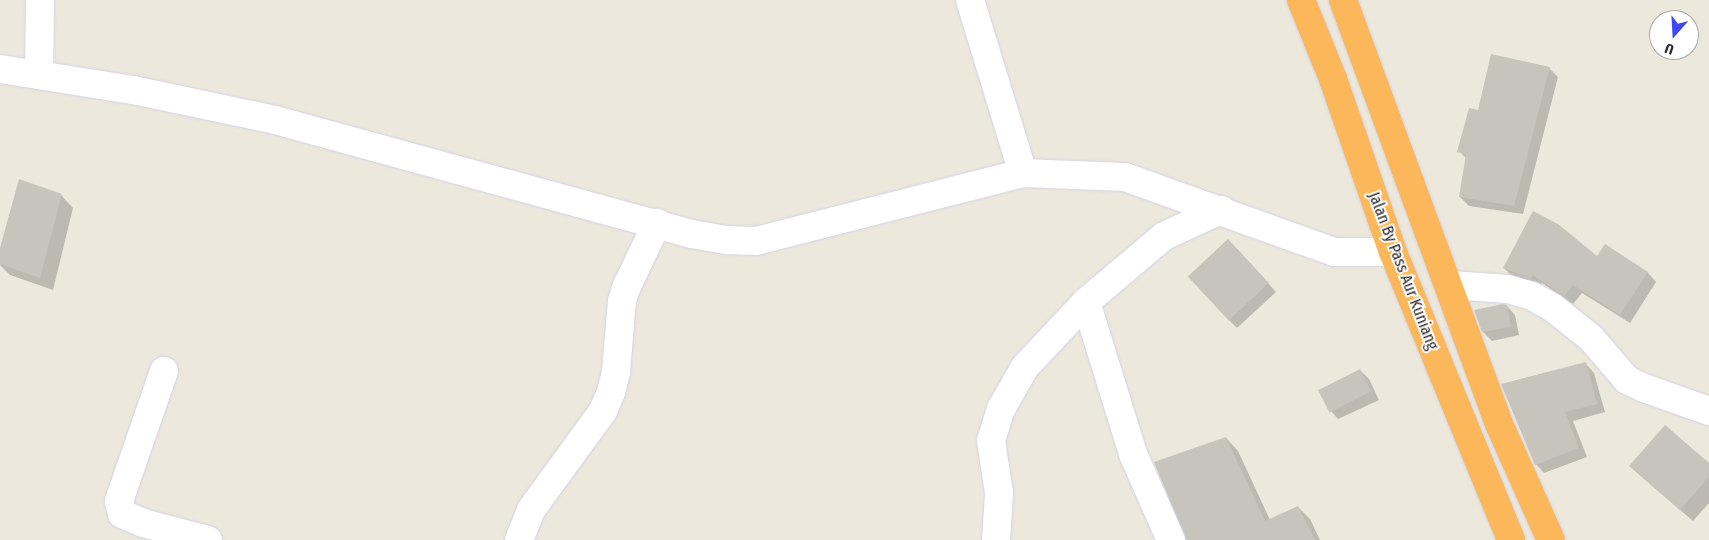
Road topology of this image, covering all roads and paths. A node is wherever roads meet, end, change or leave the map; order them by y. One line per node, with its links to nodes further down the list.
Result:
1 (40, 0): 6 (street)
2 (970, 0): 7 (street)
3 (1301, 0): 10 (highway, Jalan By Pass Aur Kuniang)
4 (1343, 0): 11 (highway)
5 (0, 69): 6 (street)
6 (39, 75): 9 (street)
7 (1023, 172): 8 (street); 9 (street)
8 (1221, 210): 10 (street); 12 (street)
9 (657, 223): 16 (street)
10 (1393, 252): 19 (highway, Jalan By Pass Aur Kuniang)
11 (1450, 286): 14 (street); 20 (highway)
12 (1086, 302): 17 (street); 18 (street)
13 (164, 371): 15 (street)
14 (1709, 411)
15 (208, 540)
16 (519, 540)
17 (996, 540)
18 (1171, 540)
19 (1511, 540)
20 (1551, 540)

